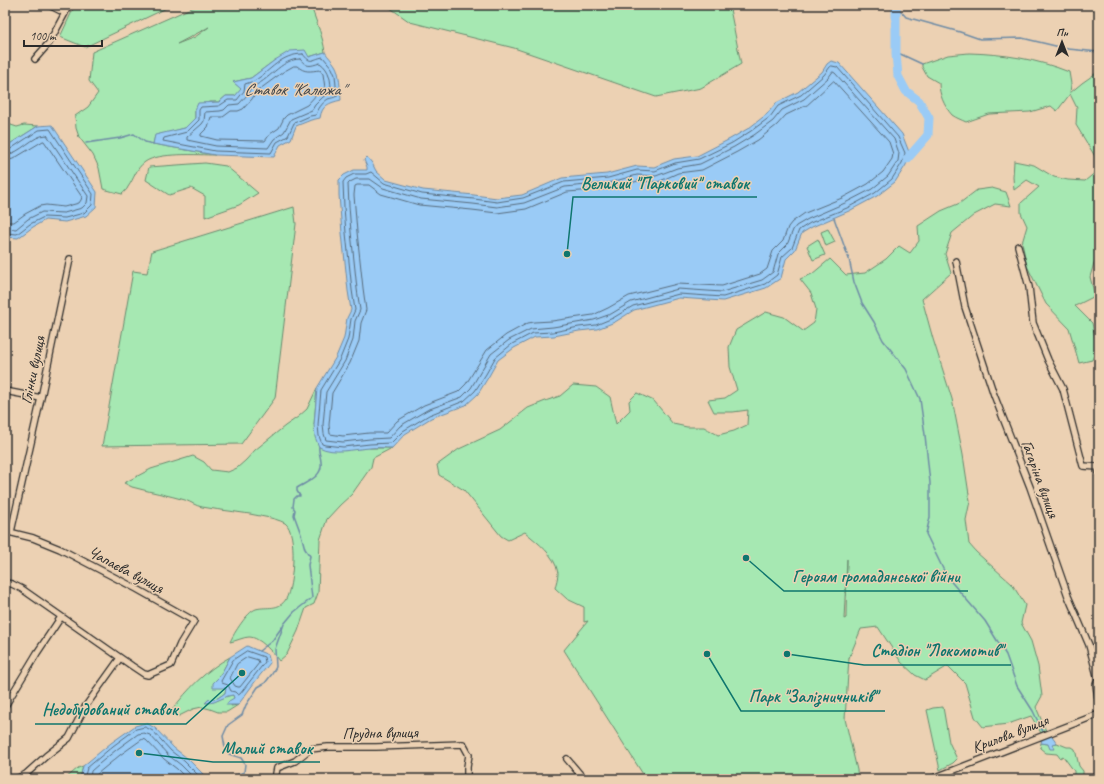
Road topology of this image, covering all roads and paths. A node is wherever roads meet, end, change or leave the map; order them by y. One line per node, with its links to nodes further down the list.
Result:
1 (49, 5): 3 (street)
2 (68, 5): 3 (street)
3 (65, 13): 4 (street)
4 (35, 60)
5 (1018, 246): 10 (street)
6 (70, 259): 9 (street, Глінки вулиця)
7 (956, 261): 15 (street, Гагаріна вулиця)
8 (5, 391): 9 (street)
9 (41, 398): 11 (street, Глінки вулиця)
10 (1099, 473)
11 (8, 531): 14 (street, Чапаєва вулиця)
12 (5, 583): 13 (street)
13 (61, 617): 14 (street); 16 (street)
14 (120, 658): 20 (street)
15 (1099, 705)
16 (5, 706)
17 (1099, 714): 23 (street, Крилова вулиця)
18 (567, 759): 19 (street)
19 (582, 778)
20 (16, 779)
21 (275, 779): 22 (street, Прудна вулиця)
22 (467, 779)
23 (930, 779)

